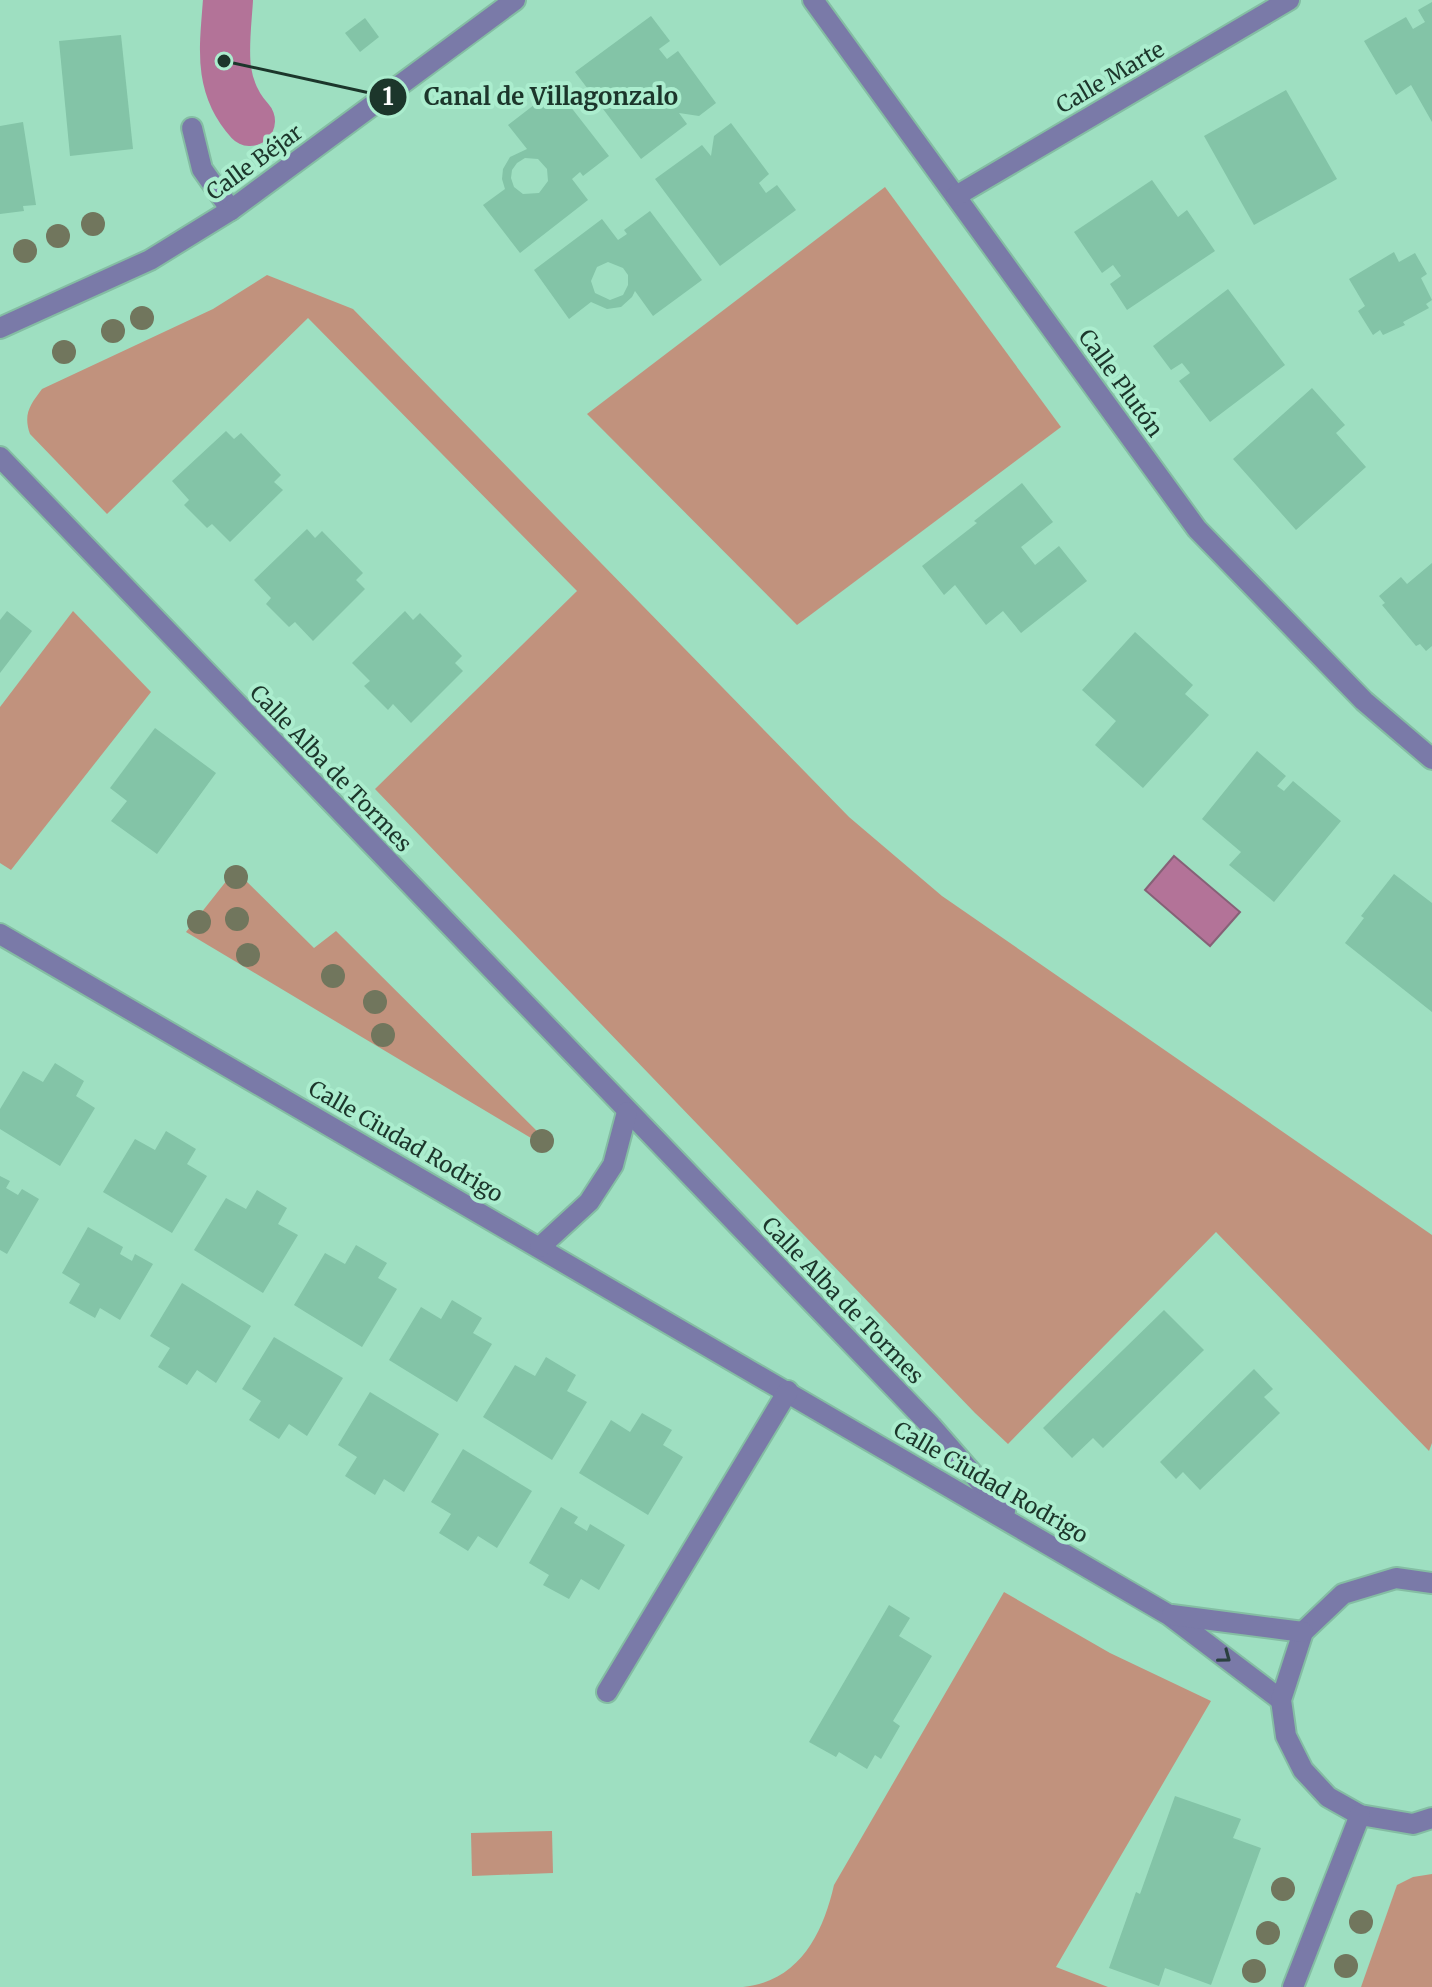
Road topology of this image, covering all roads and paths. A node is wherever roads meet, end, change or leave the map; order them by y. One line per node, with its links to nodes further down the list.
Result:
1 (515, 0): 6 (street, Calle Béjar)
2 (813, 0): 5 (street, Calle Plutón)
3 (1289, 0): 5 (street, Calle Marte)
4 (192, 128): 6 (street)
5 (956, 196): 9 (street, Calle Plutón)
6 (231, 210): 7 (street, Calle Béjar)
7 (0, 328)
8 (0, 457): 11 (street, Calle Alba de Tormes)
9 (1432, 759)
10 (0, 934): 12 (street, Calle Ciudad Rodrigo)
11 (627, 1112): 12 (street); 14 (street, Calle Alba de Tormes)
12 (540, 1247): 13 (street, Calle Ciudad Rodrigo)
13 (788, 1391): 14 (street, Calle Ciudad Rodrigo); 18 (street)
14 (1019, 1526): 16 (street, Calle Ciudad Rodrigo)
15 (1432, 1583): 17 (street)
16 (1169, 1615): 17 (street, Calle Ciudad Rodrigo); 19 (street, Calle Ciudad Rodrigo, one-way to 19)
17 (1303, 1632): 19 (street)
18 (607, 1692)
19 (1281, 1700): 20 (street)
20 (1360, 1815): 21 (street); 22 (street)
21 (1432, 1818)
22 (1293, 1987)

